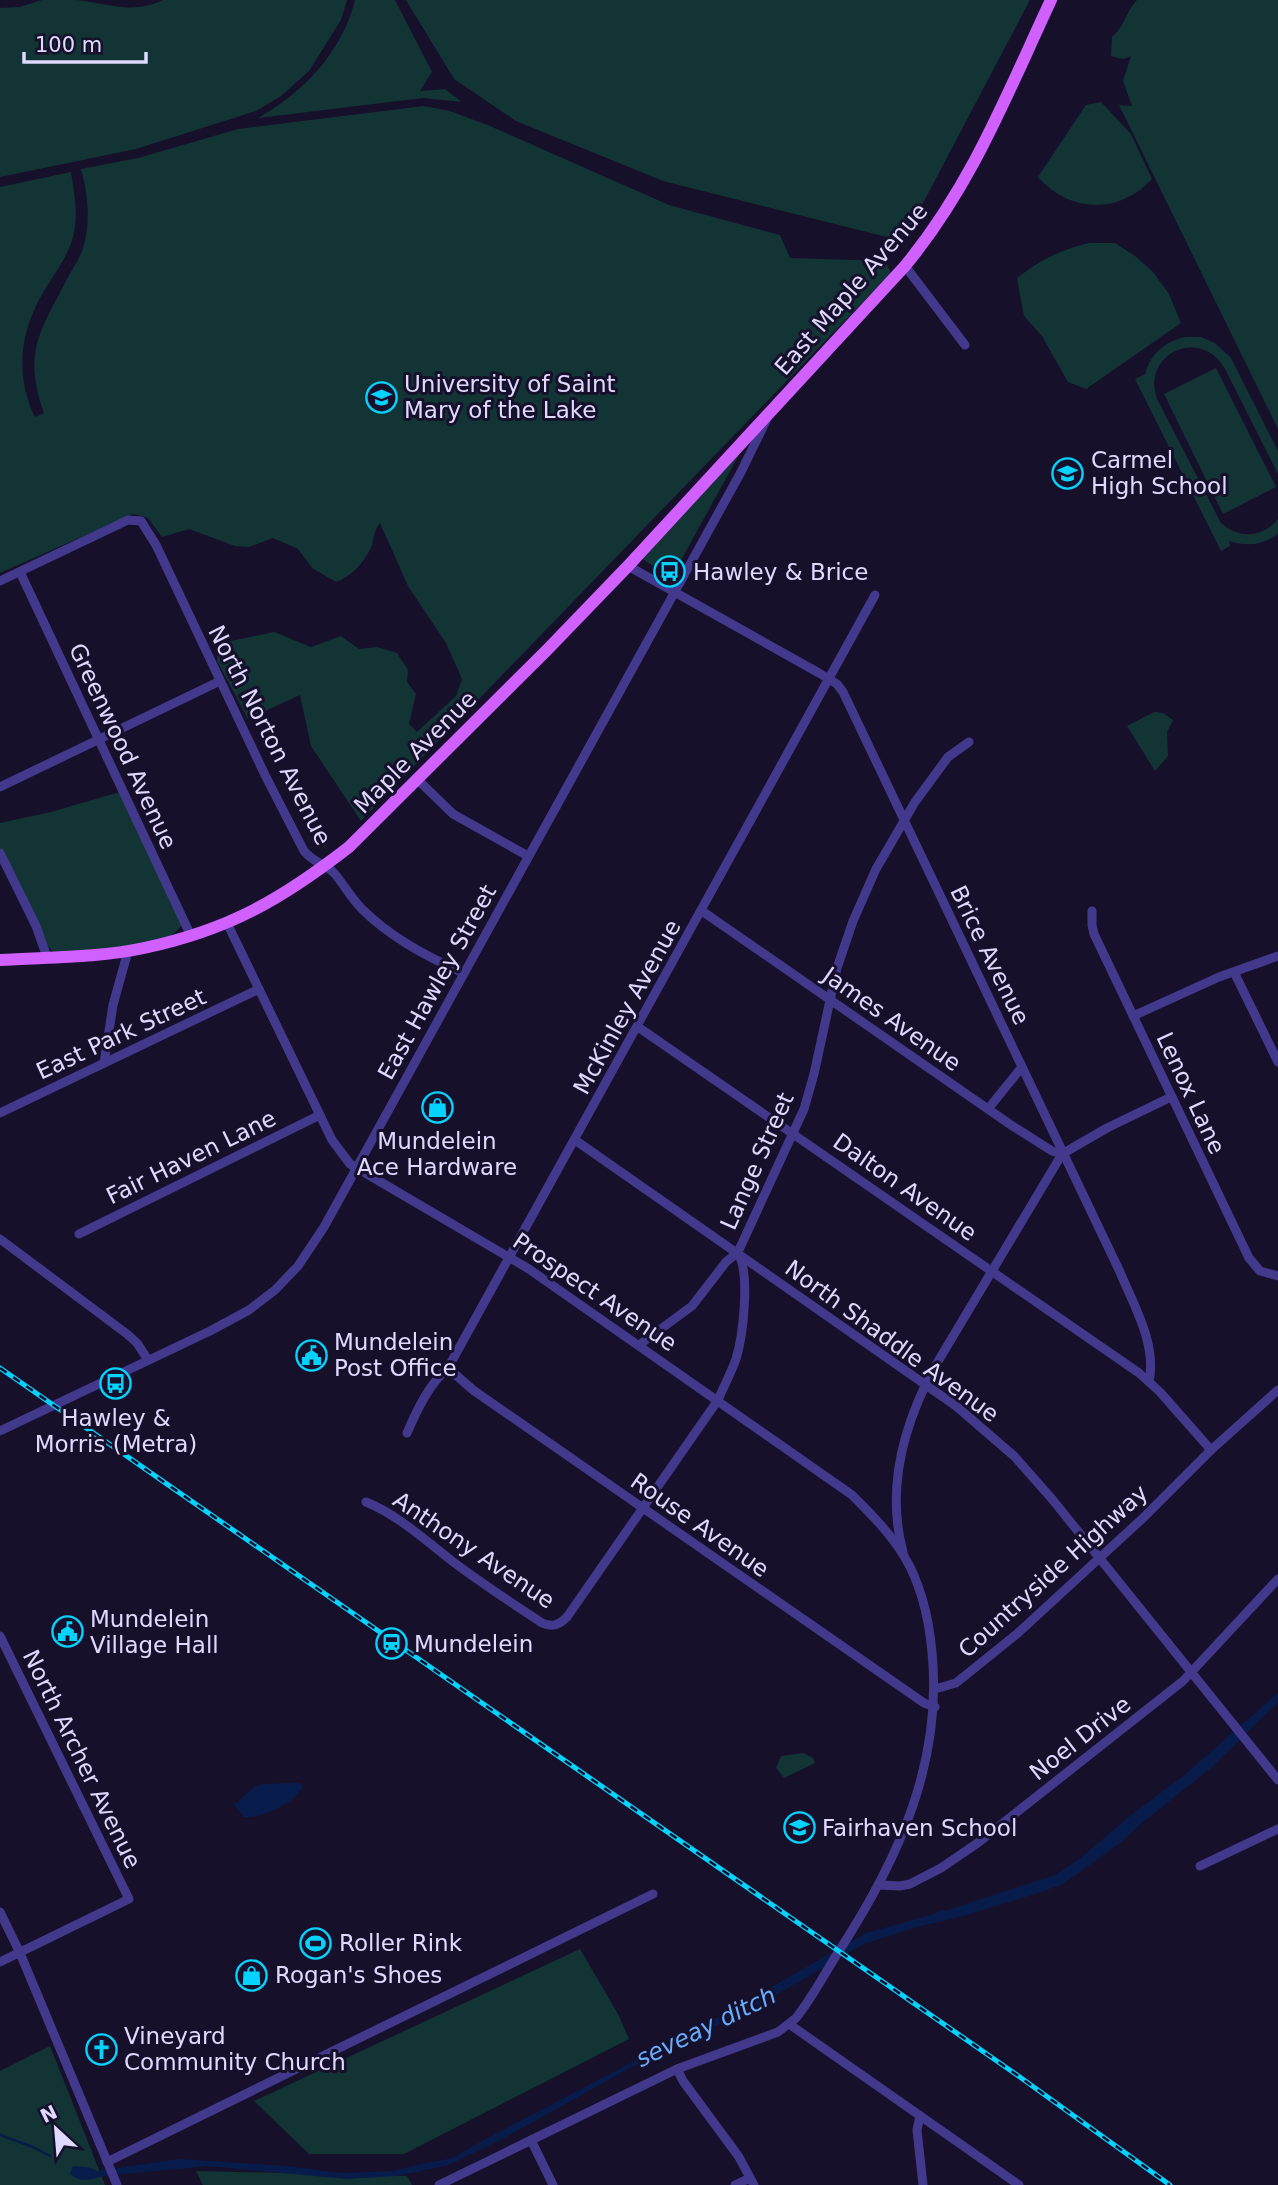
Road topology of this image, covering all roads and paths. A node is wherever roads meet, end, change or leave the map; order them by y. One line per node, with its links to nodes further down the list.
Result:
1 (1051, 0): 2 (main road, East Maple Avenue)
2 (905, 266): 3 (street); 4 (main road, East Maple Avenue)
3 (965, 345)
4 (769, 413): 5 (main road, Maple Avenue); 8 (street, East Hawley Street)
5 (628, 566): 8 (street, Brice Avenue); 14 (main road, Maple Avenue)
6 (20, 572): 7 (street); 11 (street, North Norton Avenue); 12 (street, Greenwood Avenue)
7 (0, 581)
8 (674, 593): 10 (street, Brice Avenue); 18 (street, East Hawley Street)
9 (875, 595): 10 (street, McKinley Avenue)
10 (829, 679): 16 (street, Brice Avenue); 20 (street, McKinley Avenue)
11 (220, 681): 12 (street); 19 (street, North Norton Avenue)
12 (99, 739): 15 (street); 23 (street, Greenwood Avenue)
13 (969, 742): 16 (street, Lange Street)
14 (417, 779): 18 (street); 19 (main road, Maple Avenue)
15 (0, 787)
16 (904, 819): 31 (street, Lange Street); 36 (street, Brice Avenue)
17 (0, 853): 26 (street)
18 (528, 856): 29 (street, East Hawley Street)
19 (323, 867): 22 (main road, Maple Avenue); 29 (street, North Norton Avenue)
20 (702, 911): 31 (street, James Avenue); 33 (street, McKinley Avenue)
21 (1092, 911): 32 (street, Lenox Lane)
22 (227, 923): 23 (main road, Maple Avenue); 30 (street, Prospect Avenue)
23 (191, 936): 24 (main road, Maple Avenue)
24 (128, 951): 26 (main road, Maple Avenue); 35 (street)
25 (1278, 956): 28 (street)
26 (47, 957): 27 (main road, Maple Avenue)
27 (0, 960)
28 (1234, 972): 32 (street); 34 (street)
29 (464, 973): 44 (street, East Hawley Street)
30 (258, 989): 35 (street, East Park Street); 40 (street, Prospect Avenue)
31 (829, 999): 38 (street, James Avenue); 41 (street, Lange Street)
32 (1133, 1016): 37 (street, Lenox Lane)
33 (638, 1027): 41 (street, Dalton Avenue); 42 (street, McKinley Avenue)
34 (1278, 1062)
35 (104, 1063): 39 (street, East Park Street)
36 (1022, 1067): 38 (street); 43 (street, Brice Avenue)
37 (1171, 1097): 43 (street); 50 (street, Lenox Lane)
38 (988, 1109): 43 (street, James Avenue)
39 (0, 1113)
40 (320, 1115): 44 (street, Prospect Avenue); 45 (street, Fair Haven Lane)
41 (794, 1133): 47 (street, Lange Street); 49 (street, Dalton Avenue)
42 (575, 1140): 47 (street, North Shaddle Avenue); 48 (street, McKinley Avenue)
43 (1062, 1154): 49 (street); 54 (street, Brice Avenue)
44 (356, 1168): 48 (street, Prospect Avenue); 52 (street, East Hawley Street)
45 (79, 1234)
46 (0, 1239): 52 (street)
47 (738, 1252): 51 (street); 55 (street, North Shaddle Avenue); 57 (street, Lange Street)
48 (511, 1257): 51 (street, Prospect Avenue); 53 (street, McKinley Avenue)
49 (993, 1272): 54 (street, Dalton Avenue); 55 (street)
50 (1278, 1276)
51 (639, 1345): 57 (street, Prospect Avenue)
52 (148, 1360): 58 (street, East Hawley Street)
53 (448, 1368): 59 (street, McKinley Avenue); 62 (street, Rouse Avenue)
54 (1149, 1382): 60 (street)
55 (925, 1384): 63 (street); 64 (street, North Shaddle Avenue)
56 (1278, 1390): 60 (street, Countryside Highway)
57 (718, 1400): 62 (street, Lange Street); 63 (street, Prospect Avenue)
58 (0, 1431)
59 (407, 1433)
60 (1211, 1450): 64 (street, Countryside Highway)
61 (366, 1502): 66 (street, Anthony Avenue)
62 (643, 1508): 66 (street, Lange Street); 70 (street, Rouse Avenue)
63 (905, 1557): 69 (street, Prospect Avenue)
64 (1099, 1557): 68 (street, North Shaddle Avenue); 69 (street, Countryside Highway)
65 (1278, 1579): 68 (street, Noel Drive)
66 (560, 1624)
67 (0, 1636): 77 (street, North Archer Avenue)
68 (1191, 1672): 71 (street, North Shaddle Avenue); 74 (street, Noel Drive)
69 (935, 1689): 70 (street)
70 (934, 1707): 74 (street)
71 (1278, 1780)
72 (1278, 1829): 73 (street)
73 (1200, 1866)
74 (880, 1885): 79 (street)
75 (653, 1894): 83 (street)
76 (0, 1912): 77 (street)
77 (20, 1953): 78 (street); 83 (street)
78 (0, 1962)
79 (789, 2024): 80 (street); 81 (street)
80 (677, 2069): 82 (street); 84 (street)
81 (920, 2116): 89 (street); 90 (street)
82 (531, 2140): 86 (street); 87 (street)
83 (107, 2163): 85 (street)
84 (752, 2181): 88 (street)
85 (117, 2184)
86 (439, 2185)
87 (553, 2185)
88 (735, 2185)
89 (923, 2185)
90 (1019, 2185)

